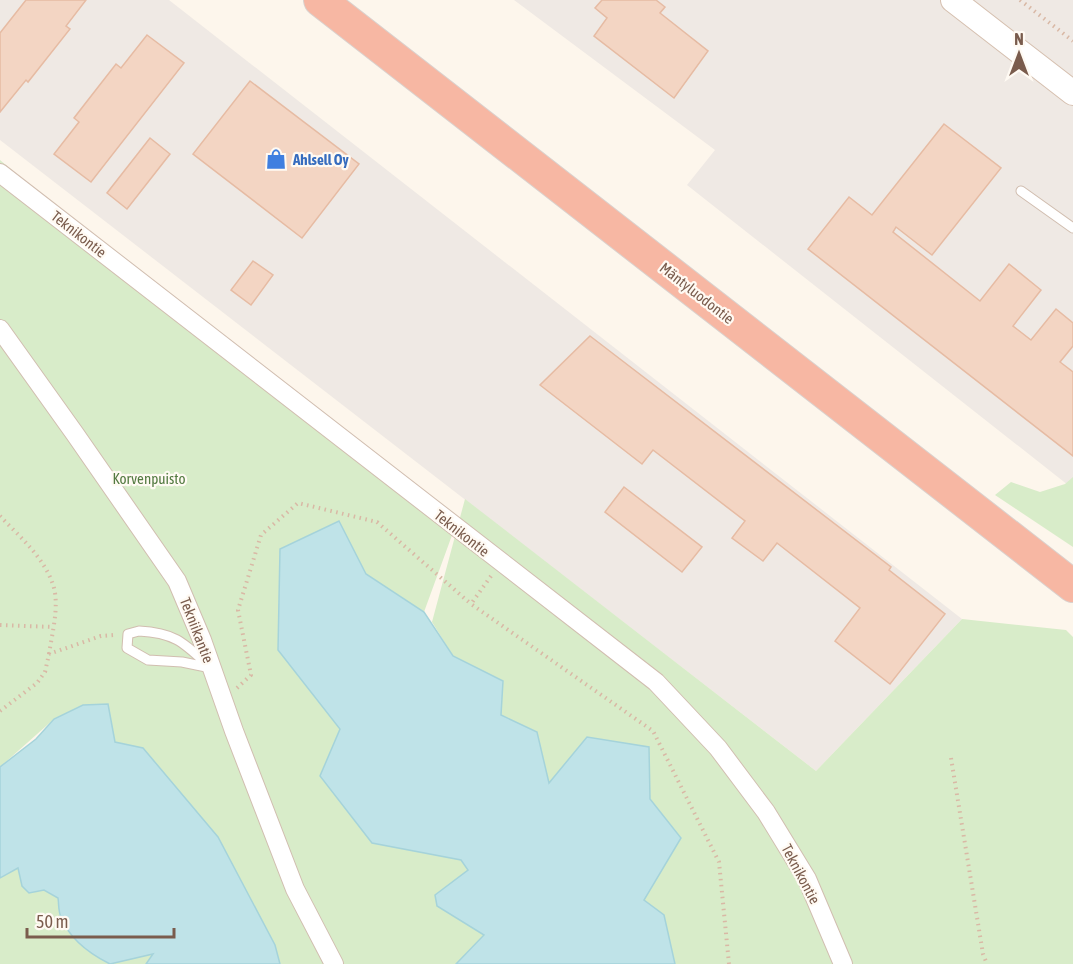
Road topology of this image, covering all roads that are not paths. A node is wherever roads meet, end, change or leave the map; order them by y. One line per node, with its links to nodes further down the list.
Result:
1 (320, 0): 8 (highway, Mäntyluodontie)
2 (953, 0): 3 (street)
3 (1073, 93)
4 (0, 173): 11 (street, Teknikontie)
5 (1021, 191): 6 (lane)
6 (1073, 228)
7 (0, 329): 9 (street, Tekniikantie)
8 (1073, 586)
9 (212, 668): 9 (lane); 10 (street, Tekniikantie)
10 (334, 964)
11 (843, 964)

